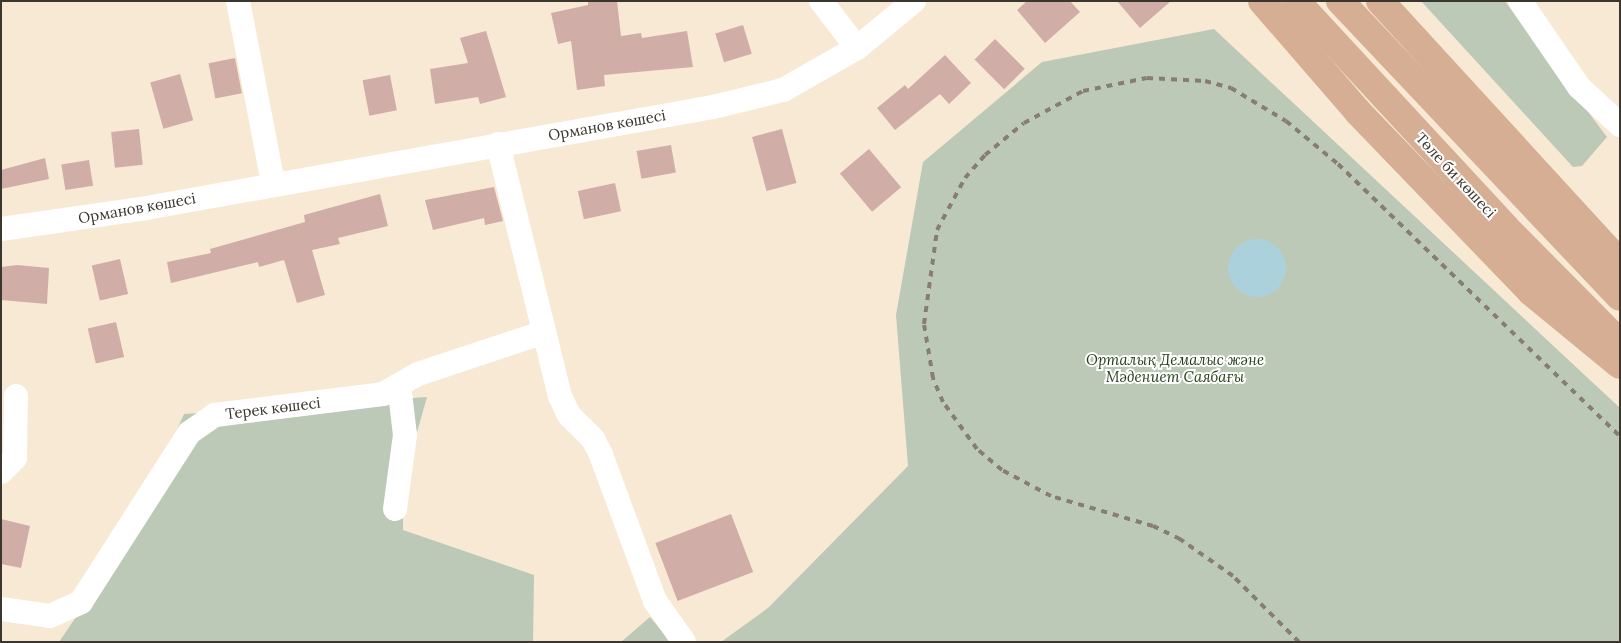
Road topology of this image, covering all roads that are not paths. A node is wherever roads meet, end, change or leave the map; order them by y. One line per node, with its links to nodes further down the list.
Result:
1 (238, 1): 12 (street)
2 (821, 1): 9 (street)
3 (914, 1): 9 (street, Орманов көшесі)
4 (1262, 1): 18 (main road)
5 (1296, 1): 17 (main road, Төле би көшесі)
6 (1340, 1): 15 (main road)
7 (1380, 1): 14 (main road)
8 (1520, 1): 10 (street)
9 (857, 48): 11 (street, Орманов көшесі)
10 (1620, 125)
11 (498, 144): 12 (street, Орманов көшесі); 16 (street)
12 (273, 183): 13 (street, Орманов көшесі)
13 (1, 229)
14 (1620, 263)
15 (1620, 296)
16 (544, 332): 19 (street, Терек көшесі); 24 (street)
17 (1620, 343)
18 (1620, 365)
19 (399, 385): 22 (street); 23 (street, Терек көшесі)
20 (16, 396): 21 (street)
21 (1, 472)
22 (395, 509)
23 (1, 609)
24 (684, 642)

